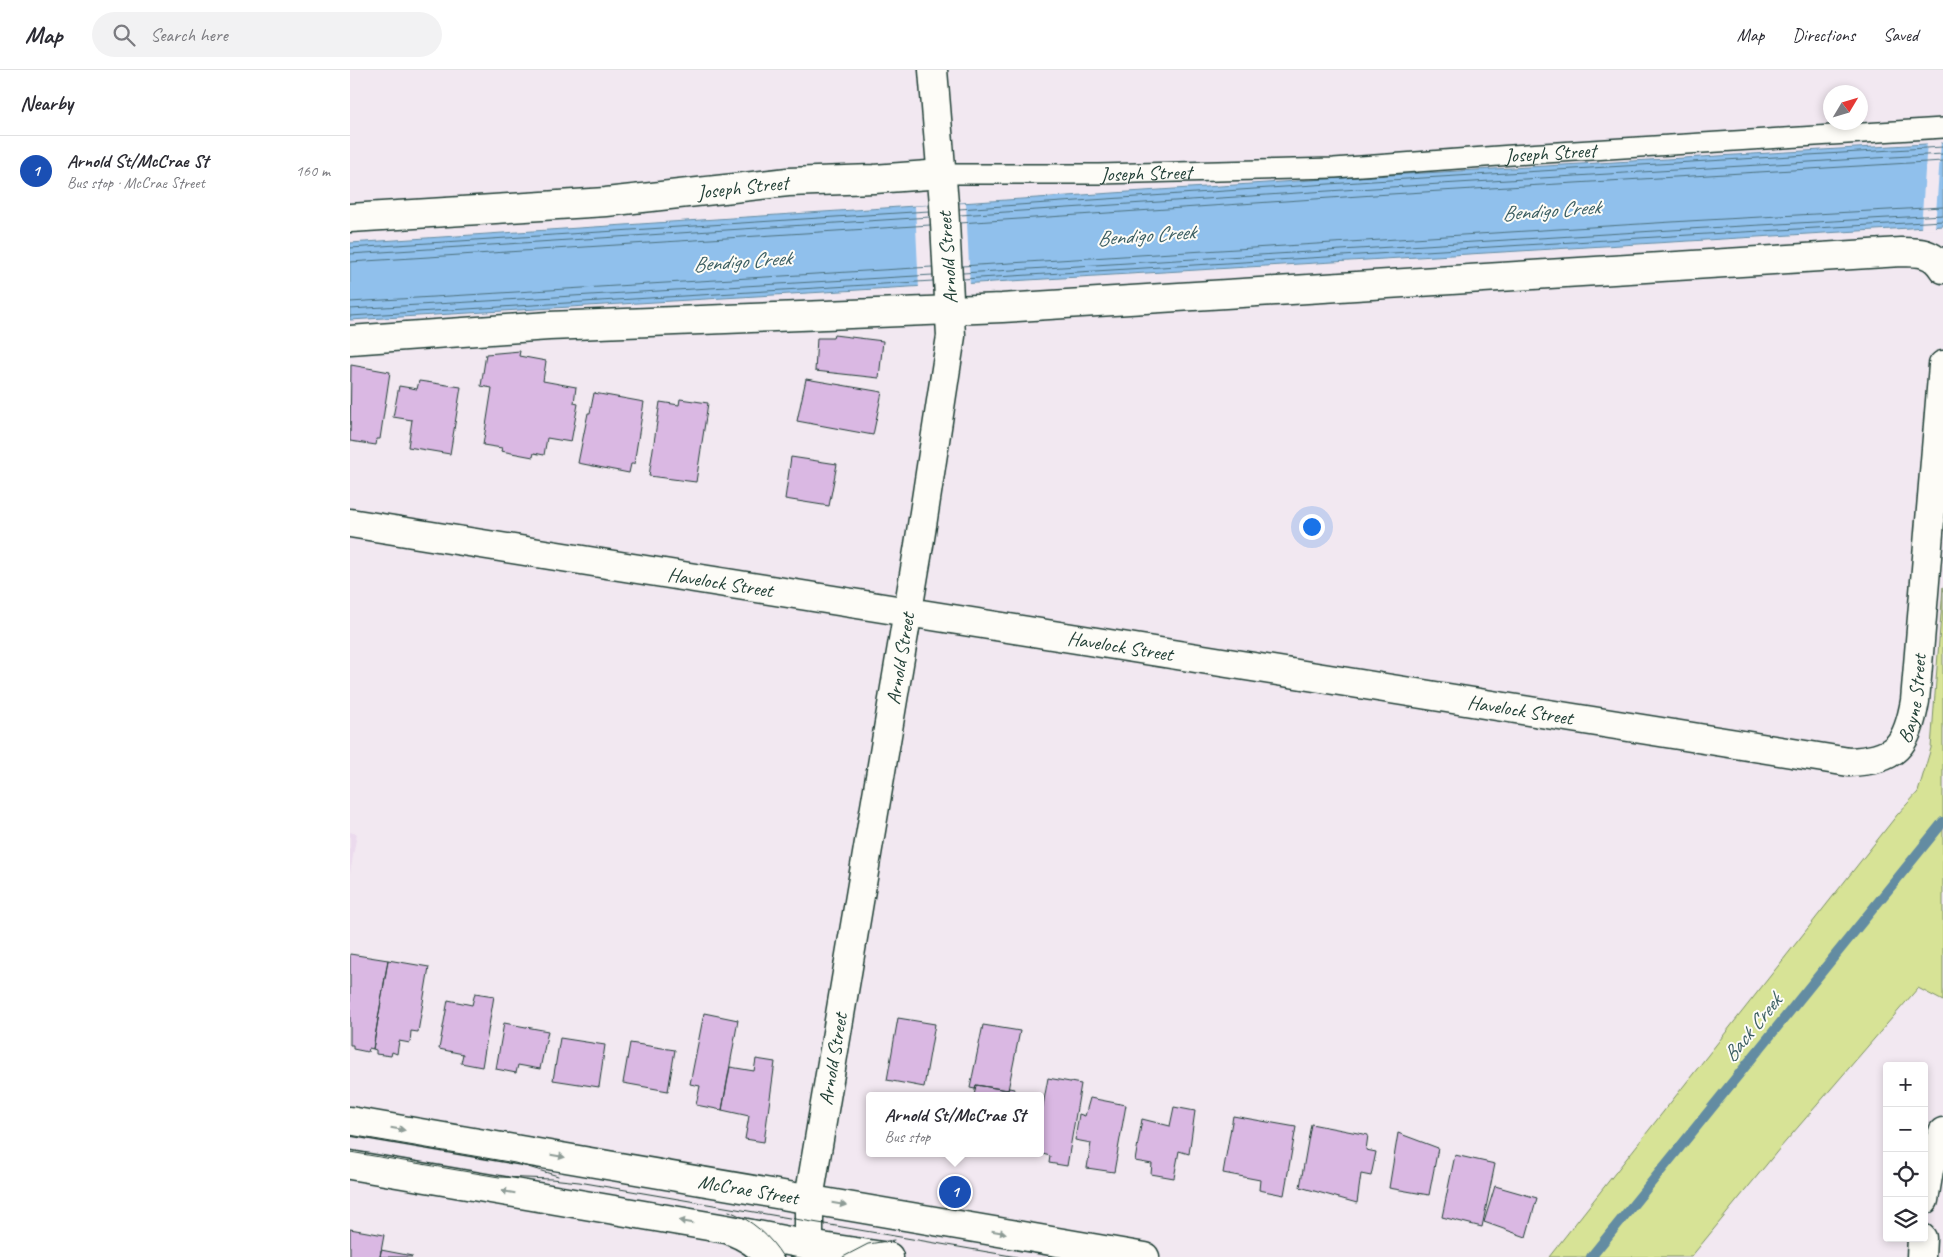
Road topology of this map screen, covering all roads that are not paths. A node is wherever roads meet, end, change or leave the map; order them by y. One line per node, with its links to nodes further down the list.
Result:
1 (933, 70): 3 (main road, Arnold Street)
2 (1943, 128): 3 (lane, Joseph Street)
3 (942, 174): 4 (main road, Joseph Street); 6 (main road, Arnold Street)
4 (350, 218)
5 (1938, 264): 6 (main road)
6 (950, 306): 7 (main road); 10 (main road, Arnold Street)
7 (350, 340)
8 (1943, 365): 11 (main road, Bayne Street)
9 (350, 522): 10 (main road, Havelock Street)
10 (908, 610): 11 (main road, Havelock Street); 16 (main road, Arnold Street)
11 (1890, 754)
12 (350, 1121): 16 (main road, McCrae Street, one-way to 16)
13 (1943, 1132): 15 (main road)
14 (350, 1165): 17 (main road, one-way to 14)
15 (1924, 1197)
16 (809, 1199): 19 (main road, Arnold Street); 22 (main road, McCrae Street, one-way to 22)
17 (726, 1228): 19 (main road); 20 (main road)
18 (1922, 1242): 23 (main road)
19 (809, 1251): 21 (main road)
20 (769, 1257)
21 (889, 1257)
22 (1145, 1257)
23 (1921, 1257)

